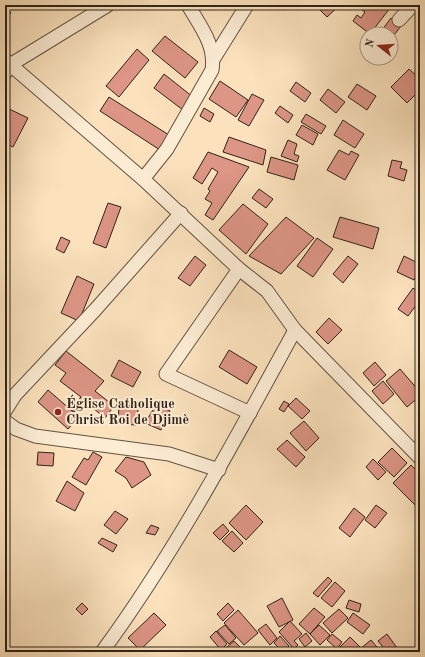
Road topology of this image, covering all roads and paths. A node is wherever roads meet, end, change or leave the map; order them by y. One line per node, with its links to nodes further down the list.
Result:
1 (108, 5): 7 (street)
2 (188, 5): 6 (street)
3 (247, 5): 6 (street)
4 (413, 5): 5 (street)
5 (399, 20)
6 (214, 58): 8 (street)
7 (7, 66): 8 (street)
8 (143, 179): 9 (street)
9 (181, 213): 10 (street); 12 (street)
10 (239, 269): 11 (street); 13 (street)
11 (295, 330): 13 (street); 15 (street)
12 (5, 411)
13 (250, 413): 16 (street)
14 (5, 421): 16 (street)
15 (420, 458)
16 (219, 470): 17 (street)
17 (102, 652)

